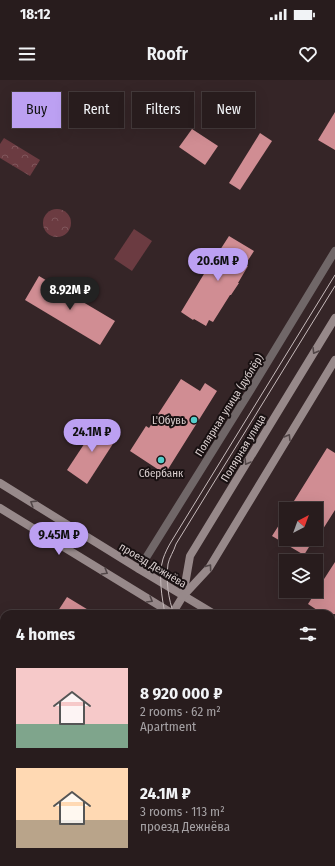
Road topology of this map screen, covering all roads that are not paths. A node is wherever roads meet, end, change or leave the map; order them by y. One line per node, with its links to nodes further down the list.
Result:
1 (335, 250): 6 (street, Полярная улица (дублёр))
2 (335, 318): 7 (main road, Полярная улица, one-way to 7)
3 (335, 360): 7 (main road, Полярная улица, one-way to 3)
4 (0, 483): 6 (main road, проезд Дежнёва, one-way to 4)
5 (0, 508): 8 (main road, one-way to 8)
6 (139, 569): 7 (main road, проезд Дежнёва)
7 (183, 596): 9 (main road, Полярная улица); 10 (main road, проезд Дежнёва)
8 (166, 610)
9 (174, 610)
10 (207, 610)

